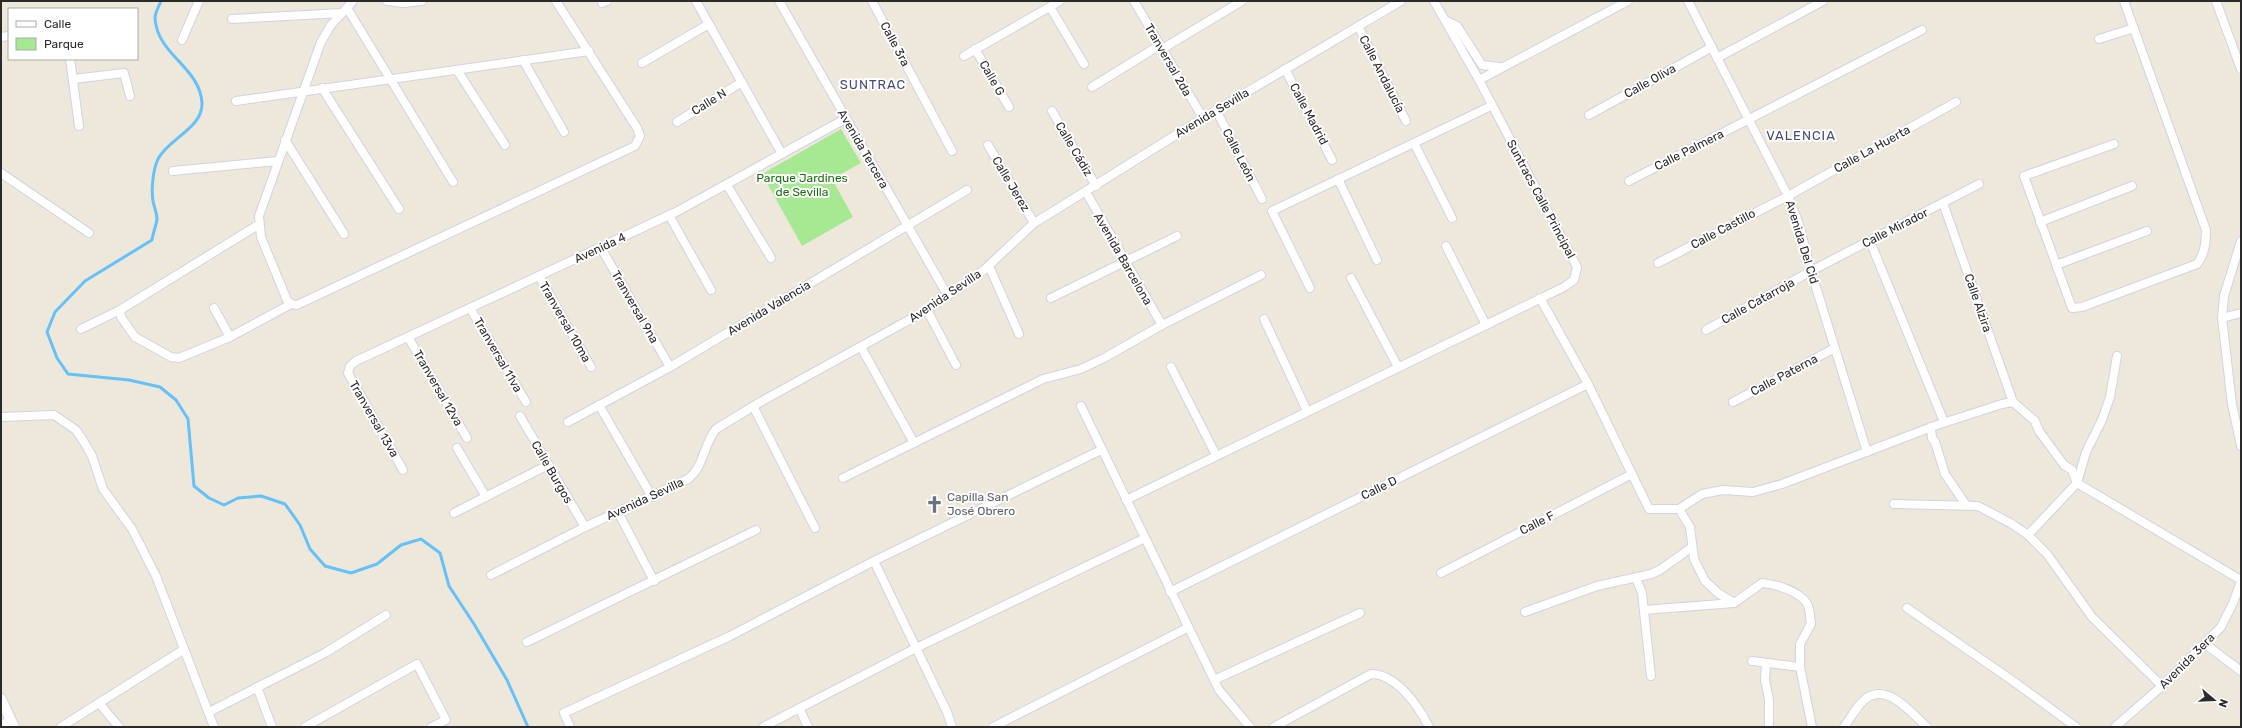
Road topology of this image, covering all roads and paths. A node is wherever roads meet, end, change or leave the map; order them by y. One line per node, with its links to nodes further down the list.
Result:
1 (199, 1): 29 (street)
2 (353, 1): 21 (street)
3 (387, 1): 4 (street)
4 (422, 1)
5 (556, 1): 33 (street)
6 (696, 1): 24 (street)
7 (779, 1): 60 (street, Avenida Tercera)
8 (872, 1): 71 (street, Calle 3ra)
9 (1060, 1): 20 (street)
10 (1134, 1): 30 (street, Tranversal 2da)
11 (1242, 1): 19 (street)
12 (1401, 1): 25 (street, Avenida Sevilla)
13 (1434, 1): 23 (street, Suntracs Calle Principal)
14 (1628, 1): 40 (street)
15 (1688, 1): 31 (street, Avenida Del Cid)
16 (1824, 1): 35 (street)
17 (2124, 1): 26 (street)
18 (2216, 1): 41 (street)
19 (1229, 4): 30 (street)
20 (1050, 7): 32 (street); 39 (street)
21 (344, 11): 22 (street); 45 (street); 50 (street)
22 (232, 19)
23 (1445, 20): 40 (street); 46 (street, Suntracs Calle Principal)
24 (709, 24): 38 (street); 47 (street)
25 (1358, 26): 42 (street, Avenida Sevilla); 62 (street, Calle Andalucía)
26 (2134, 28): 28 (street); 108 (street)
27 (1922, 30): 61 (street, Calle Palmera)
28 (2099, 39)
29 (182, 40)
30 (1161, 47): 48 (street); 59 (street, Tranversal 2da)
31 (1712, 47): 35 (street, Avenida Del Cid); 58 (street, Calle Oliva)
32 (976, 49): 34 (street); 55 (street, Calle G)
33 (589, 52): 37 (street); 119 (street)
34 (964, 56)
35 (1717, 58): 61 (street, Avenida Del Cid)
36 (70, 60): 44 (street)
37 (523, 60): 43 (street); 65 (street)
38 (642, 63)
39 (1084, 64)
40 (1503, 67): 46 (street)
41 (2241, 68)
42 (1285, 69): 56 (street, Avenida Sevilla); 73 (street, Calle Madrid)
43 (457, 70): 45 (street); 69 (street)
44 (72, 79): 51 (street); 64 (street)
45 (391, 79): 49 (street); 79 (street)
46 (1479, 80): 54 (street, Suntracs Calle Principal)
47 (742, 82): 63 (street, Calle N); 72 (street)
48 (1092, 87)
49 (322, 88): 50 (street); 89 (street)
50 (302, 91): 52 (street); 66 (street)
51 (130, 96)
52 (236, 100)
53 (1956, 102): 86 (street, Calle La Huerta)
54 (1492, 106): 67 (street); 118 (street, Suntracs Calle Principal)
55 (1009, 107)
56 (1216, 110): 59 (street, Avenida Sevilla); 87 (street, Calle León)
57 (1052, 112): 82 (street, Calle Cádiz)
58 (1589, 115)
59 (1203, 118): 82 (street, Avenida Sevilla)
60 (845, 119): 72 (street, Avenida 4); 95 (street, Avenida Tercera)
61 (1749, 119): 78 (street, Calle Palmera); 86 (street, Avenida Del Cid)
62 (1406, 121)
63 (676, 122)
64 (79, 126)
65 (564, 132)
66 (285, 140): 74 (street); 98 (street)
67 (1414, 143): 77 (street); 91 (street)
68 (2114, 144): 92 (street)
69 (505, 145)
70 (988, 145): 93 (street, Calle Jerez)
71 (952, 151)
72 (782, 154): 80 (street, Avenida 4)
73 (1332, 160)
74 (278, 161): 75 (street); 94 (street)
75 (173, 171)
76 (1, 173): 97 (street)
77 (1338, 179): 105 (street); 114 (street)
78 (1629, 181)
79 (453, 182)
80 (727, 184): 90 (street, Avenida 4); 104 (street)
81 (1979, 184): 88 (street, Calle Mirador)
82 (1096, 186): 85 (street, Avenida Sevilla)
83 (2132, 186): 92 (street)
84 (967, 190): 95 (street, Avenida Valencia)
85 (1086, 192): 93 (street, Avenida Sevilla); 106 (street, Avenida Barcelona)
86 (1788, 196): 107 (street, Calle Castillo); 110 (street, Avenida Del Cid)
87 (1262, 199)
88 (1943, 203): 100 (street, Calle Mirador); 146 (street, Calle Alzira)
89 (399, 209)
90 (670, 215): 103 (street, Avenida 4); 115 (street)
91 (1452, 218)
92 (2040, 222): 108 (street)
93 (1034, 223): 109 (street, Avenida Sevilla)
94 (258, 225): 119 (street); 122 (street)
95 (908, 226): 116 (street, Avenida Tercera); 140 (street, Avenida Valencia)
96 (2147, 232): 108 (street)
97 (89, 233)
98 (344, 234)
99 (1177, 236): 106 (street)
100 (1870, 241): 110 (street, Calle Mirador); 154 (street)
101 (2241, 241): 125 (street)
102 (1446, 246): 128 (street)
103 (600, 248): 112 (street, Avenida 4); 140 (street, Tranversal 9na)
104 (771, 258)
105 (1377, 260)
106 (1125, 263): 117 (street); 127 (street, Avenida Barcelona)
107 (1658, 263)
108 (2056, 264)
109 (989, 266): 116 (street, Avenida Sevilla); 131 (street)
110 (1811, 271): 130 (street, Calle Catarroja); 135 (street, Avenida Del Cid)
111 (1261, 275): 127 (street)
112 (539, 276): 121 (street, Avenida 4); 139 (street, Tranversal 10ma)
113 (1352, 278): 142 (street)
114 (1310, 288)
115 (711, 290)
116 (948, 296): 123 (street, Avenida Sevilla)
117 (1051, 298)
118 (1540, 298): 128 (street, Suntracs Calle Principal); 143 (street)
119 (291, 304): 132 (street)
120 (214, 308): 132 (street)
121 (470, 308): 133 (street, Avenida 4); 144 (street, Tranversal 11va)
122 (120, 310): 129 (street); 132 (street)
123 (927, 310): 134 (street, Avenida Sevilla); 137 (street)
124 (2241, 313): 125 (street)
125 (2222, 318): 158 (street)
126 (1264, 320): 150 (street)
127 (1162, 325): 157 (street)
128 (1486, 325): 142 (street, Suntracs Calle Principal)
129 (81, 329)
130 (1706, 330)
131 (1019, 334)
132 (230, 337)
133 (408, 337): 138 (street, Avenida 4); 156 (street, Tranversal 12va)
134 (861, 347): 148 (street, Avenida Sevilla); 157 (street)
135 (1835, 348): 145 (street, Calle Paterna); 161 (street, Avenida Del Cid)
136 (2118, 356): 167 (street)
137 (956, 365)
138 (350, 366): 164 (street, Tranversal 13va)
139 (591, 367)
140 (670, 367): 147 (street, Avenida Valencia)
141 (1171, 367): 162 (street)
142 (1398, 367): 150 (street, Suntracs Calle Principal)
143 (1588, 384): 165 (street); 188 (street, Calle D)
144 (526, 402)
145 (1733, 402)
146 (2013, 402): 154 (street); 167 (street)
147 (599, 405): 153 (street, Avenida Valencia); 169 (street)
148 (753, 406): 169 (street, Avenida Sevilla); 177 (street)
149 (1080, 406): 160 (street)
150 (1307, 411): 162 (street, Suntracs Calle Principal)
151 (520, 416): 163 (street, Calle Burgos)
152 (1, 417): 199 (street)
153 (568, 422)
154 (1944, 422): 155 (street)
155 (1931, 427): 161 (street); 172 (street)
156 (467, 438)
157 (914, 443): 166 (street)
158 (2241, 446)
159 (457, 448): 168 (street)
160 (1101, 450): 170 (street); 182 (street)
161 (1867, 452): 173 (street)
162 (1216, 455): 170 (street, Suntracs Calle Principal)
163 (548, 465): 168 (street); 176 (street, Calle Burgos)
164 (403, 470)
165 (1632, 474): 173 (street); 183 (street, Calle F)
166 (843, 478)
167 (2077, 483): 179 (street); 187 (street)
168 (486, 497): 175 (street)
169 (652, 497): 174 (street, Avenida Sevilla)
170 (1126, 500): 180 (street)
171 (1894, 504): 172 (street)
172 (1966, 505): 179 (street)
173 (1679, 509): 181 (street)
174 (618, 512): 176 (street, Avenida Sevilla); 186 (street)
175 (454, 513)
176 (585, 527): 184 (street, Avenida Sevilla)
177 (815, 528)
178 (756, 530): 186 (street)
179 (2028, 535): 206 (street)
180 (1143, 539): 188 (street); 198 (street)
181 (1692, 547): 185 (street); 189 (street)
182 (874, 561): 198 (street); 219 (street)
183 (1441, 573)
184 (491, 576)
185 (1636, 578): 191 (street); 192 (street)
186 (654, 581): 196 (street)
187 (2241, 581): 197 (street, Avenida 3era)
188 (1170, 592): 195 (street)
189 (1734, 603): 191 (street); 202 (street)
190 (1907, 608): 231 (street)
191 (1644, 610): 204 (street)
192 (1525, 612)
193 (1360, 613): 205 (street)
194 (386, 615): 207 (street)
195 (1187, 628): 205 (street); 223 (street)
196 (528, 642)
197 (2206, 644): 203 (street); 206 (street, Avenida 3era)
198 (916, 648): 210 (street); 222 (street)
199 (183, 650): 209 (street); 211 (street)
200 (1752, 662): 201 (street)
201 (1766, 663): 202 (street); 227 (street)
202 (1800, 667): 228 (street)
203 (2241, 671)
204 (1651, 676)
205 (1214, 680): 224 (street)
206 (2162, 686): 232 (street, Avenida 3era)
207 (257, 687): 211 (street); 216 (street)
208 (1, 699): 212 (street)
209 (99, 703): 213 (street); 214 (street)
210 (799, 708): 220 (street); 221 (street)
211 (209, 712): 215 (street)
212 (8, 724)
213 (61, 727)
214 (118, 727)
215 (214, 727)
216 (272, 727)
217 (305, 727): 218 (street)
218 (431, 727)
219 (570, 727)
220 (762, 727)
221 (808, 727)
222 (952, 727)
223 (994, 727)
224 (1250, 727)
225 (1274, 727): 226 (street)
226 (1428, 727)
227 (1769, 727)
228 (1812, 727)
229 (1844, 727): 230 (street)
230 (1927, 727)
231 (2076, 727)
232 (2115, 727)

